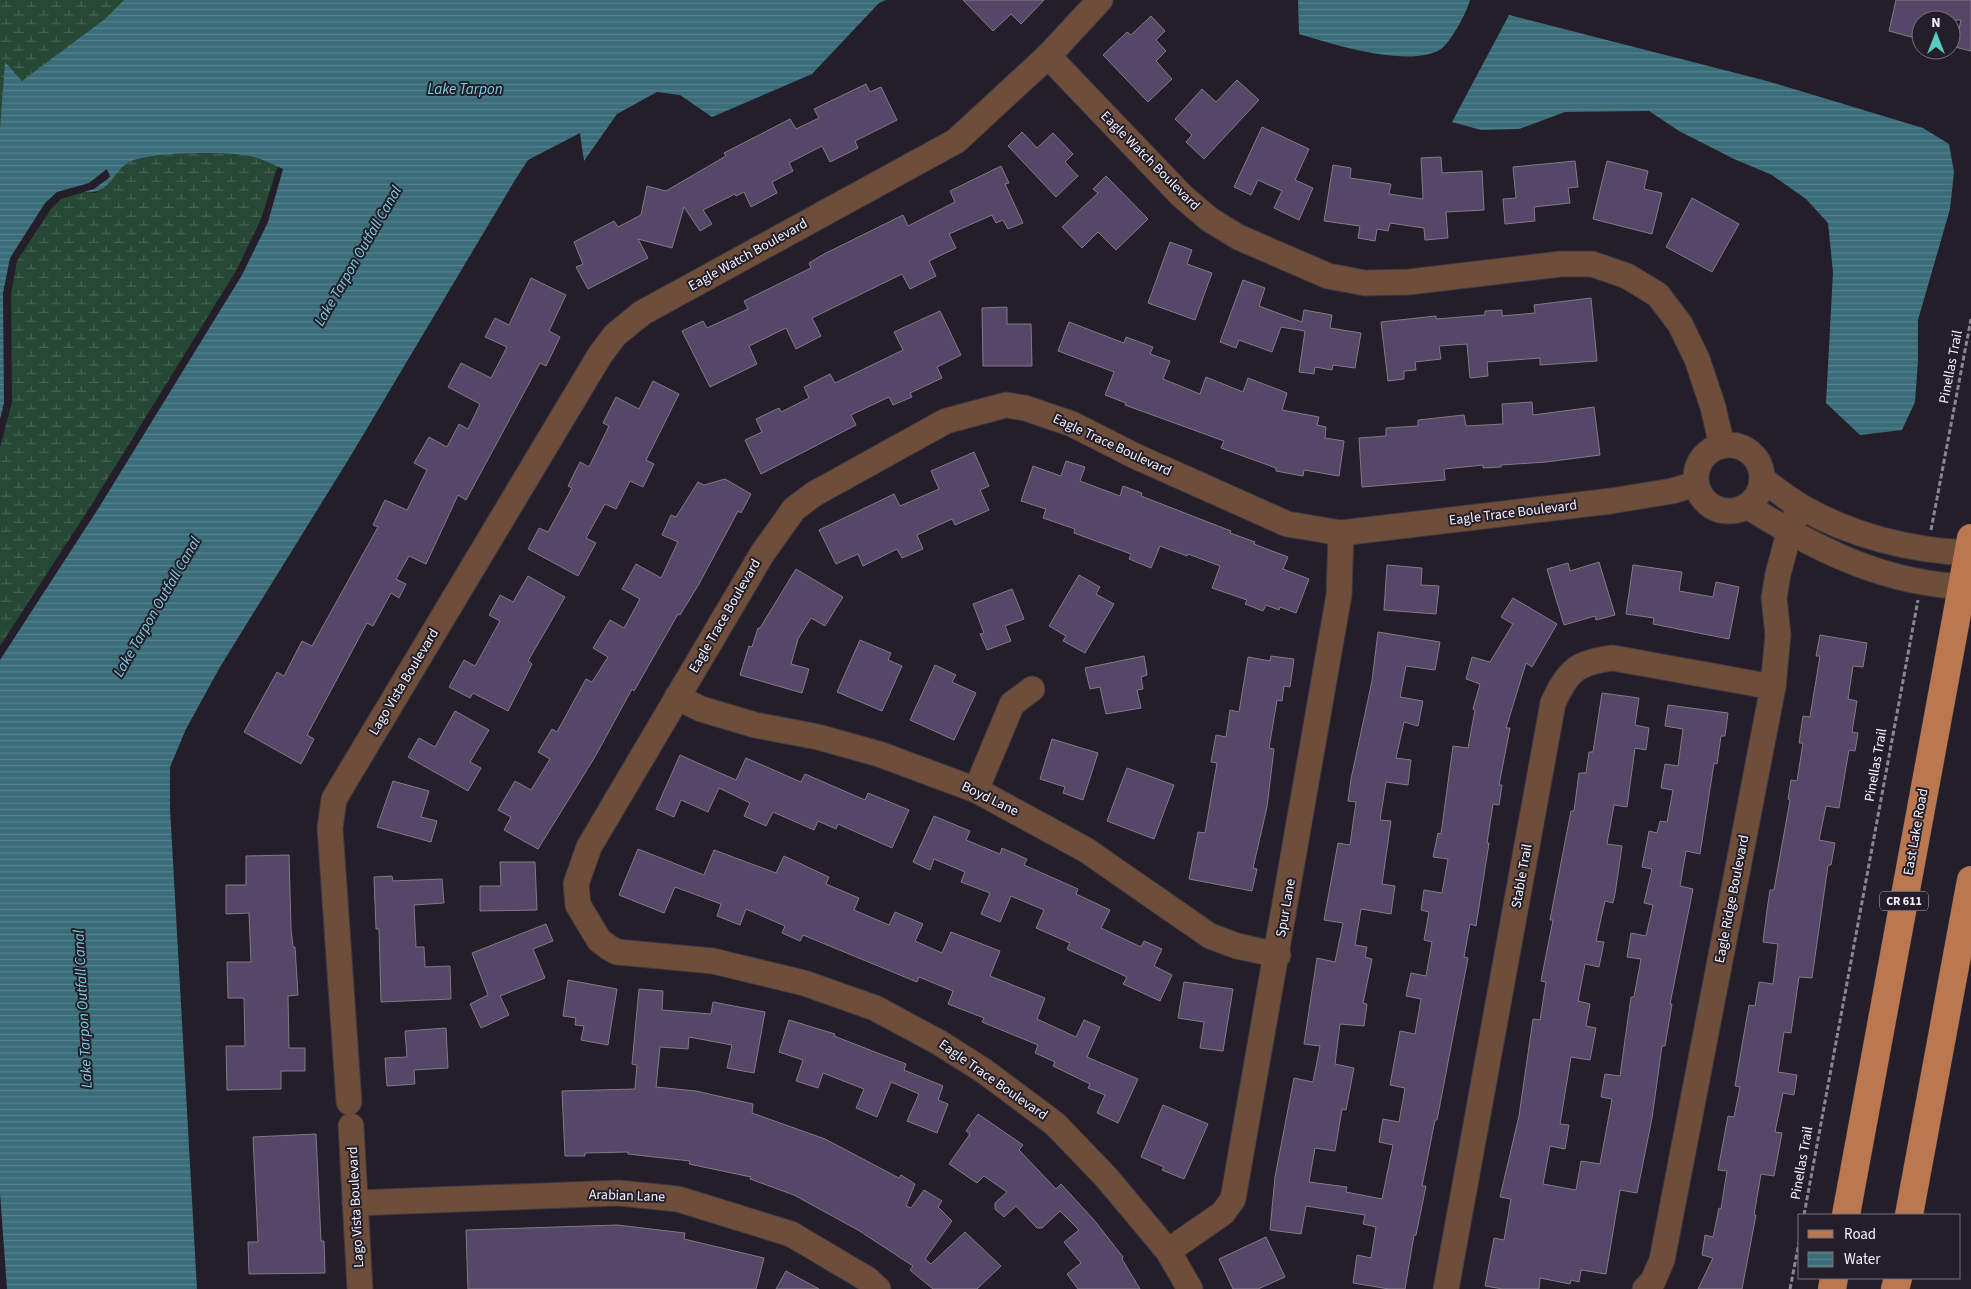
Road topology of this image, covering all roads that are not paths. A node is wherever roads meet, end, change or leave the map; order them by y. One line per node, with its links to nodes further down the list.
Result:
1 (1100, 0): 2 (street)
2 (1048, 56): 3 (street, Eagle Watch Boulevard); 4 (street, Eagle Watch Boulevard)
3 (642, 313): 19 (street, Lago Vista Boulevard)
4 (1722, 446): 5 (street); 6 (street)
5 (1762, 479): 7 (street); 8 (street)
6 (1696, 484): 7 (street); 9 (street, Eagle Trace Boulevard)
7 (1747, 506): 10 (street)
8 (1800, 506): 10 (street, Eagle Ridge Boulevard); 11 (street)
9 (1341, 533): 15 (street, Eagle Trace Boulevard); 18 (street, Spur Lane)
10 (1789, 533): 12 (street); 13 (street, Eagle Ridge Boulevard)
11 (1970, 548): 12 (main road, East Lake Road / CR 611)
12 (1966, 586): 20 (main road, East Lake Road / CR 611)
13 (1773, 687): 26 (street, Stable Trail); 27 (street, Eagle Ridge Boulevard)
14 (1032, 689): 16 (street)
15 (677, 697): 16 (street, Boyd Lane); 22 (street, Eagle Trace Boulevard)
16 (976, 790): 18 (street, Boyd Lane)
17 (1971, 880): 21 (main road)
18 (1278, 955): 22 (street, Spur Lane)
19 (355, 1203): 23 (street, Lago Vista Boulevard); 24 (street, Arabian Lane)
20 (1846, 1214)
21 (1909, 1214)
22 (1168, 1251): 25 (street, Eagle Trace Boulevard)
23 (360, 1289)
24 (878, 1289)
25 (1190, 1289)
26 (1446, 1289)
27 (1644, 1289)

